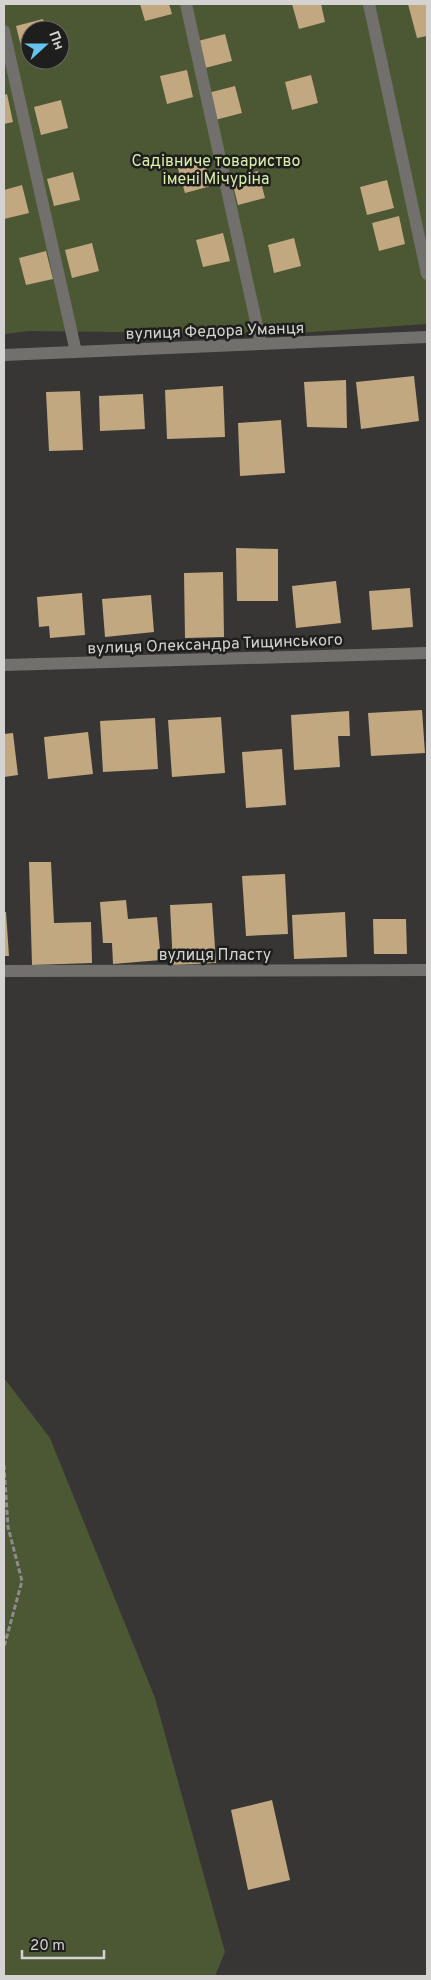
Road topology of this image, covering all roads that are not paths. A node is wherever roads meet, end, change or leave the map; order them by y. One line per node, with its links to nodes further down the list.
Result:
1 (186, 4): 6 (street)
2 (369, 4): 4 (street)
3 (4, 31): 7 (street)
4 (427, 274)
5 (427, 337): 6 (street, вулиця Федора Уманця)
6 (261, 344): 7 (street, вулиця Федора Уманця)
7 (76, 352): 8 (street, вулиця Федора Уманця)
8 (4, 355)
9 (427, 653): 10 (street, вулиця Олександра Тищинського)
10 (4, 664)
11 (427, 970): 12 (street, вулиця Пласту)
12 (4, 971)

